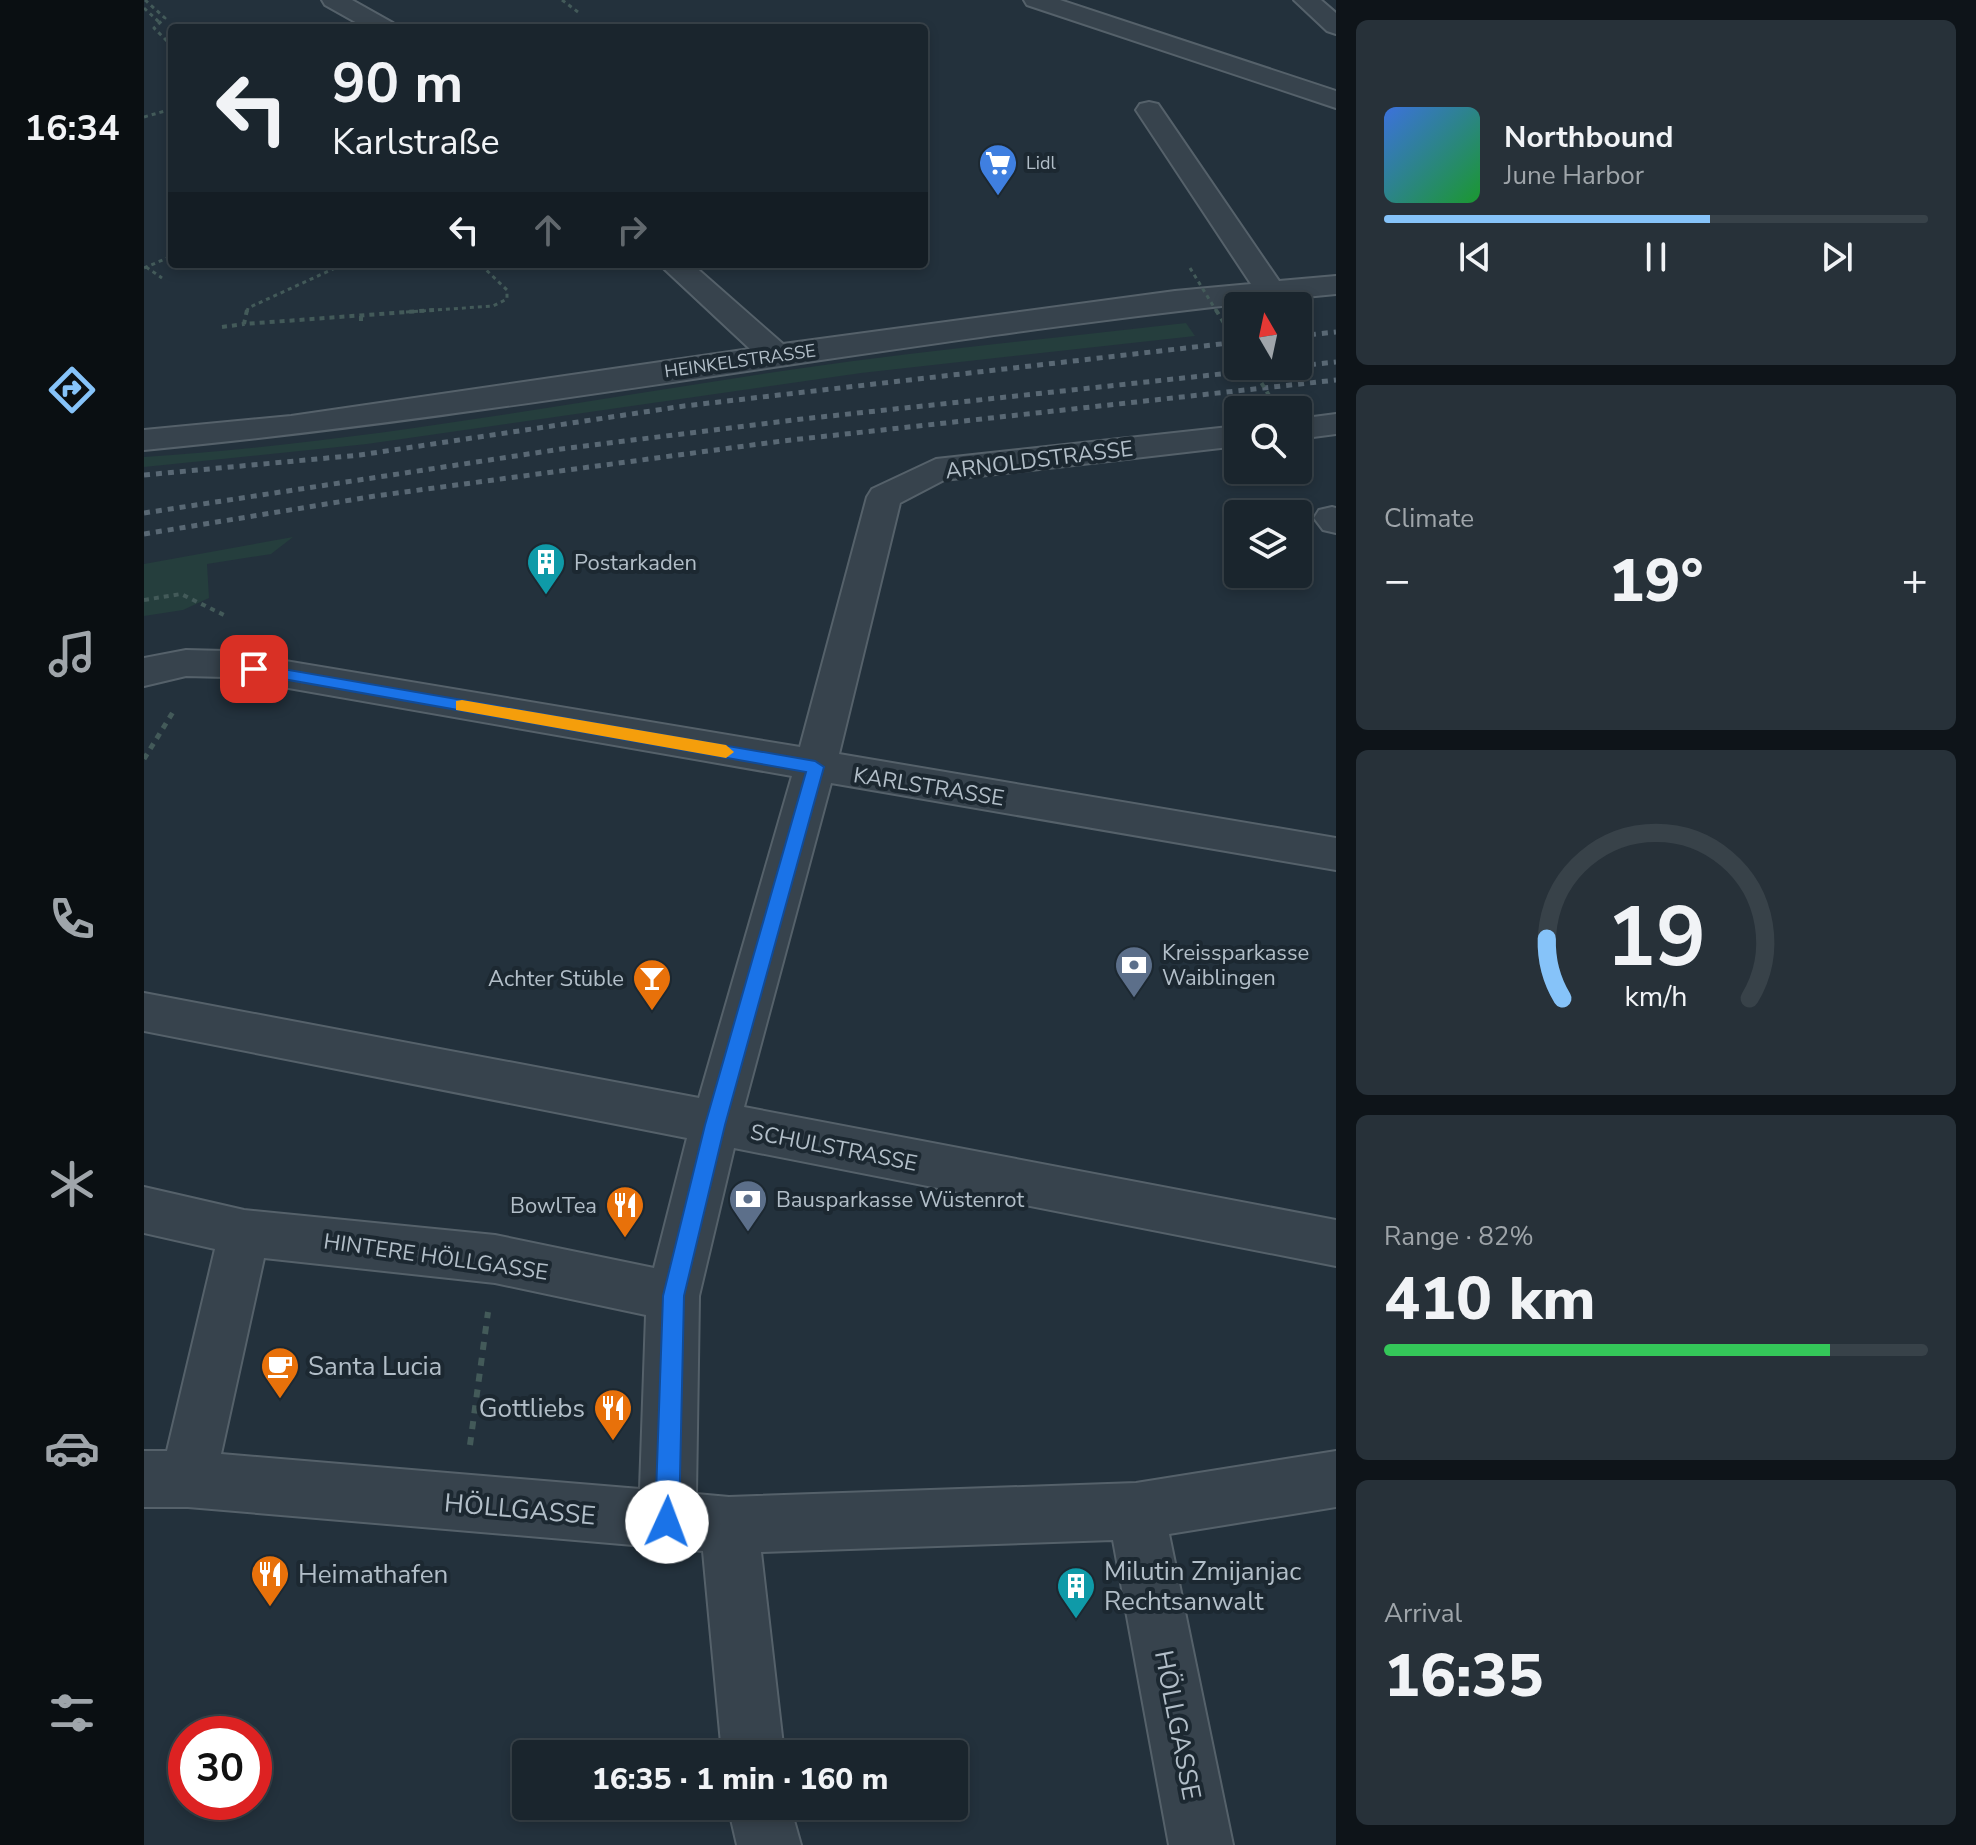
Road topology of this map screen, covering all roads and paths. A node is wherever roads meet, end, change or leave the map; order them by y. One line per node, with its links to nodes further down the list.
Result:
1 (145, 0): 8 (path)
2 (334, 0): 9 (street)
3 (562, 0): 7 (path)
4 (1036, 0): 12 (street)
5 (1306, 0): 10 (street)
6 (144, 8): 8 (path)
7 (578, 12)
8 (160, 23): 11 (path)
9 (377, 24)
10 (1336, 26)
11 (168, 42)
12 (1336, 100)
13 (168, 110): 15 (path)
14 (1149, 110): 24 (street)
15 (144, 117)
16 (168, 258): 17 (path)
17 (145, 267): 22 (path)
18 (335, 268): 27 (path)
19 (484, 268): 25 (path)
20 (678, 268): 30 (street)
21 (1190, 268): 26 (path, bridge)
22 (162, 278)
23 (1336, 285): 24 (street, HEINKELSTRASSE)
24 (1270, 290): 30 (street, HEINKELSTRASSE)
25 (361, 316): 27 (path); 28 (path)
26 (1224, 323)
27 (244, 324): 29 (path)
28 (361, 324)
29 (222, 327)
30 (776, 355): 34 (street, HEINKELSTRASSE)
31 (1336, 424): 32 (street)
32 (1312, 427)
33 (1224, 438): 39 (street, ARNOLDSTRASSE)
34 (144, 440)
35 (144, 602): 35 (path)
36 (144, 672): 39 (street, KARLSTRASSE)
37 (174, 711): 38 (path)
38 (144, 759)
39 (815, 767): 40 (street, KARLSTRASSE); 42 (street, ARNOLDSTRASSE)
40 (1336, 854)
41 (144, 1012): 42 (street, SCHULSTRASSE)
42 (715, 1125): 45 (street, SCHULSTRASSE); 47 (street, ARNOLDSTRASSE)
43 (144, 1210): 44 (street, HINTERE HÖLLGASSE)
44 (244, 1233): 46 (street, HINTERE HÖLLGASSE); 48 (street)
45 (1336, 1243)
46 (495, 1259): 47 (street, HINTERE HÖLLGASSE); 50 (path)
47 (673, 1296): 52 (street, ARNOLDSTRASSE)
48 (166, 1479): 50 (street, HÖLLGASSE)
49 (1336, 1479): 51 (street, HÖLLGASSE)
50 (462, 1504): 52 (street, HÖLLGASSE)
51 (1136, 1511): 53 (street, HÖLLGASSE); 57 (street, HÖLLGASSE)
52 (667, 1522): 53 (street, HÖLLGASSE)
53 (729, 1525): 54 (street)
54 (752, 1740)
55 (763, 1820): 56 (street)
56 (769, 1845)
57 (1201, 1845)

